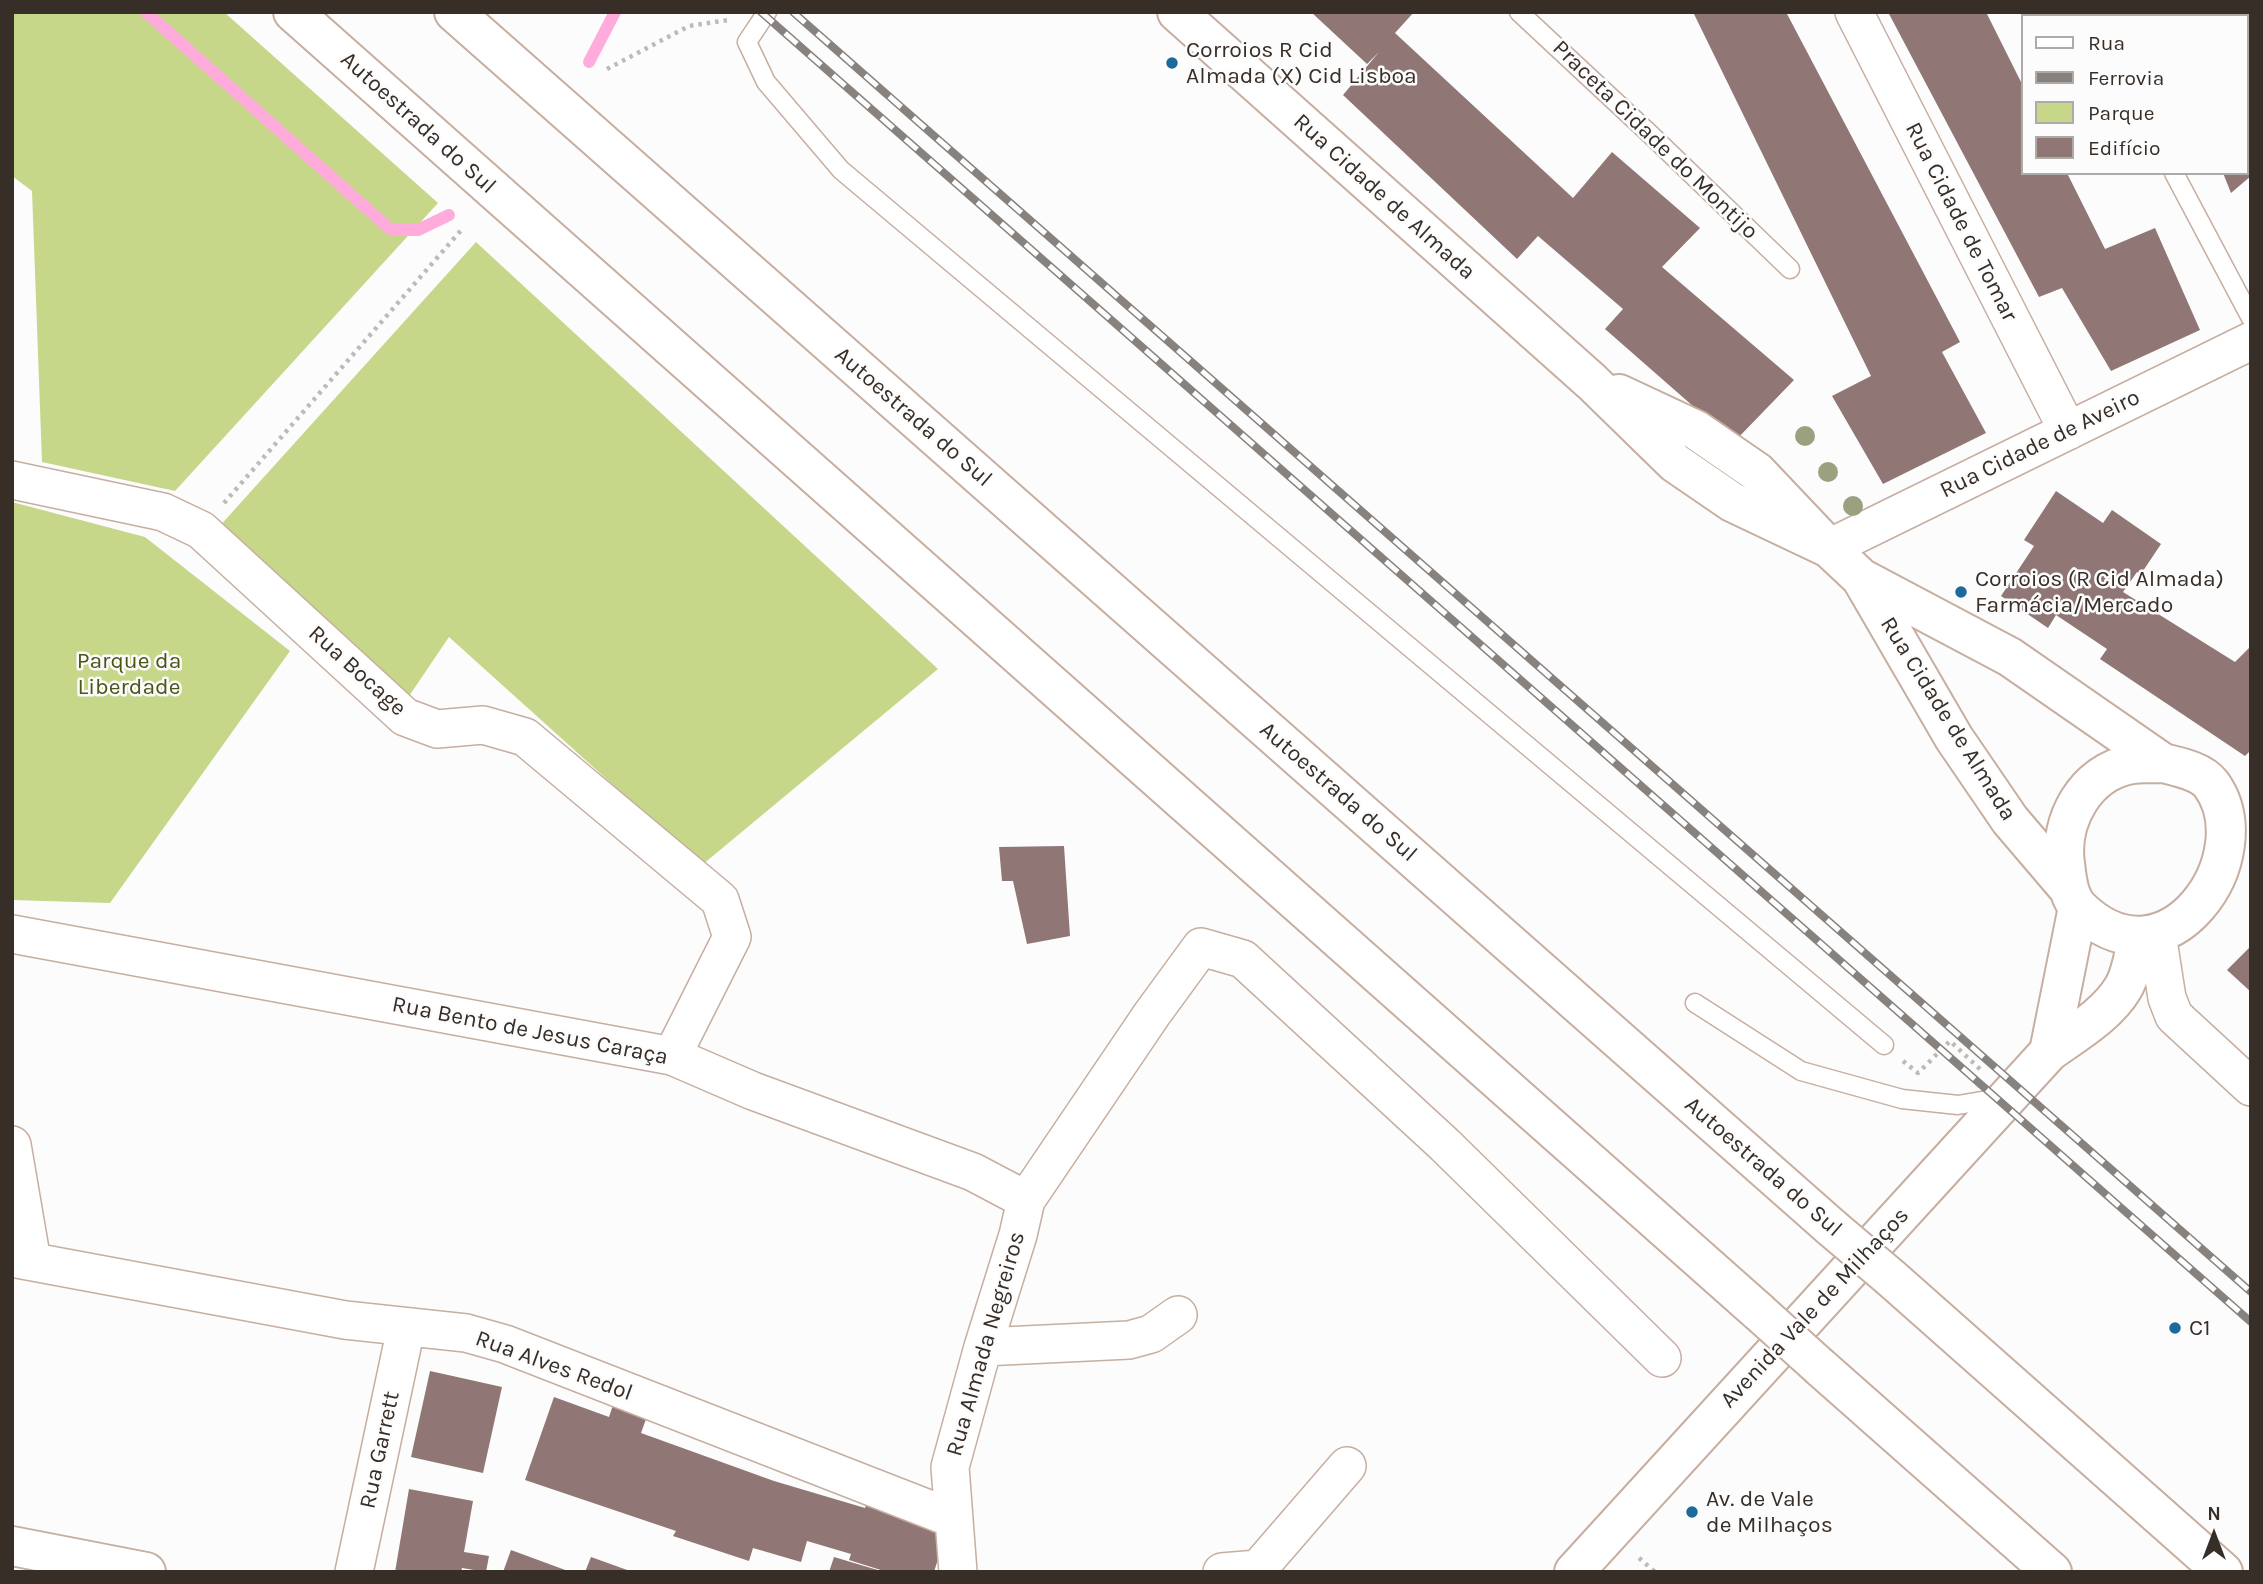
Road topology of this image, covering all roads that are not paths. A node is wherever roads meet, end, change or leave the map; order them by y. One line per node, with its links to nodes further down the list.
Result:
1 (293, 12): 44 (main road, Autoestrada do Sul, bridge)
2 (454, 12): 45 (main road, Autoestrada do Sul, bridge)
3 (1519, 12): 8 (lane, Praceta Cidade do Montijo)
4 (1854, 12): 11 (street, Rua Cidade de Tomar)
5 (766, 14): 24 (lane)
6 (1187, 15): 13 (main road, Rua Cidade de Almada)
7 (2175, 175): 9 (lane)
8 (1790, 269)
9 (2251, 318)
10 (2251, 341): 11 (street, Rua Cidade de Aveiro)
11 (2068, 431): 13 (street, Rua Cidade de Aveiro)
12 (12, 480): 26 (street, Rua Bocage)
13 (1829, 548): 14 (main road, Rua Cidade de Almada)
14 (1861, 578): 15 (main road, Rua Cidade de Almada); 20 (main road, Rua Cidade de Almada)
15 (2163, 763): 16 (main road); 20 (main road)
16 (2211, 783): 17 (main road); 19 (main road)
17 (2251, 792)
18 (2251, 868): 19 (main road)
19 (2215, 888): 22 (main road)
20 (2073, 898): 22 (main road); 25 (main road)
21 (12, 934): 26 (street, Rua Bento de Jesus Caraça)
22 (2148, 935): 25 (main road, Avenida Vale de Milhaços); 28 (street)
23 (1695, 1003): 27 (lane)
24 (1884, 1045)
25 (2049, 1052): 27 (main road, Avenida Vale de Milhaços)
26 (672, 1056): 30 (street, Rua Bento de Jesus Caraça)
27 (1999, 1087): 39 (main road, Avenida Vale de Milhaços)
28 (2251, 1087)
29 (12, 1145): 31 (street)
30 (1026, 1200): 34 (street, Rua Almada Negreiros); 35 (street)
31 (24, 1260): 33 (street, Rua Alves Redol)
32 (1178, 1315): 34 (street)
33 (406, 1328): 37 (street, Rua Alves Redol); 41 (street, Rua Garrett)
34 (983, 1347): 37 (street, Rua Almada Negreiros)
35 (1661, 1358)
36 (1347, 1465): 43 (street)
37 (954, 1519): 42 (street, Rua Almada Negreiros)
38 (12, 1546): 40 (main road)
39 (1579, 1569)
40 (146, 1572)
41 (354, 1572)
42 (957, 1572)
43 (1222, 1572)
44 (2052, 1572)
45 (2223, 1572)

